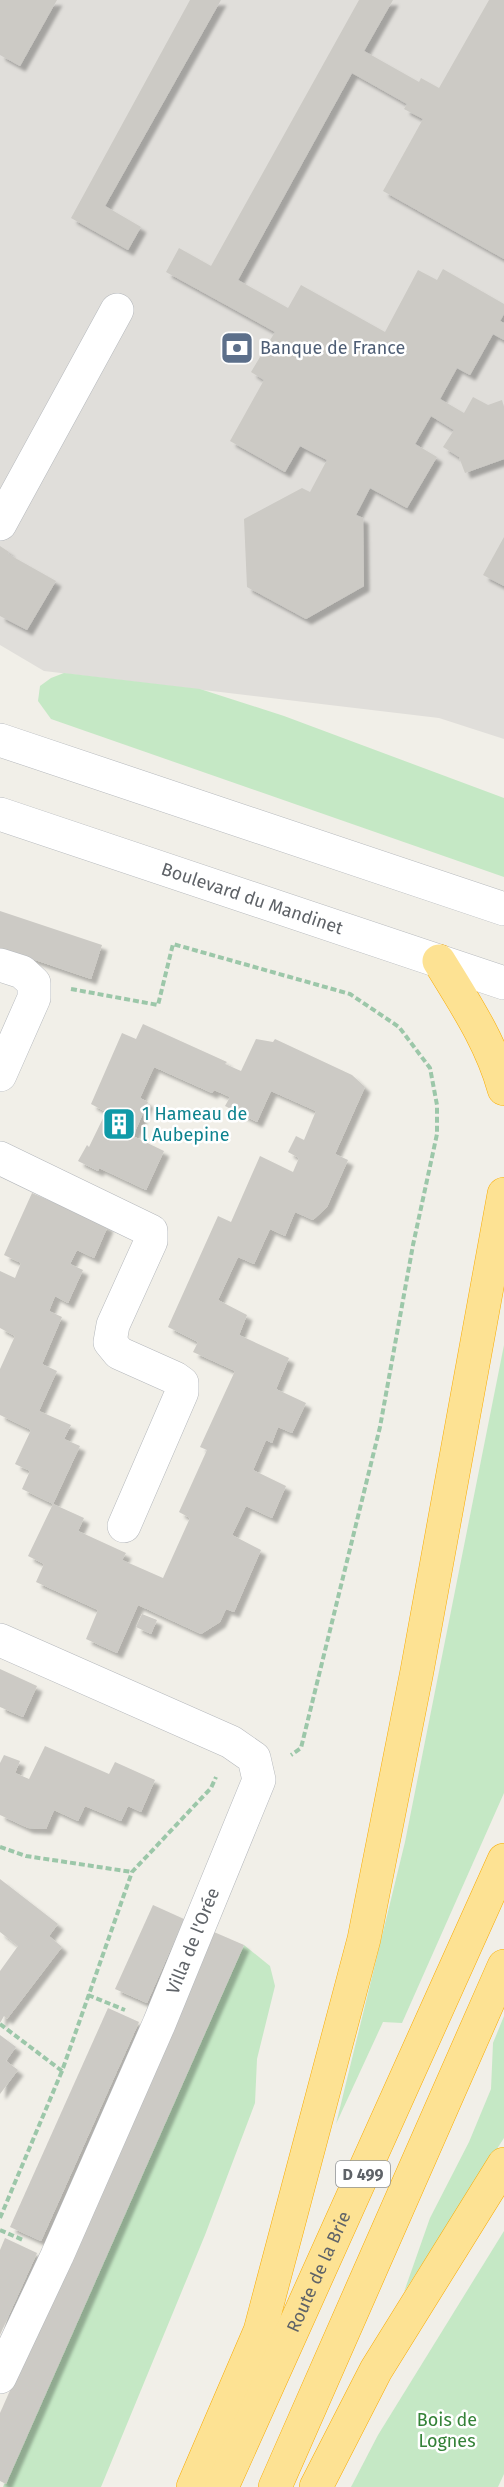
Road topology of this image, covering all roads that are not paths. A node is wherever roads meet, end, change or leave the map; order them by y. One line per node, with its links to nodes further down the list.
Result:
1 (117, 310): 2 (street)
2 (0, 524)
3 (0, 740): 5 (street)
4 (0, 813): 6 (street, Boulevard du Mandinet)
5 (504, 909)
6 (439, 961): 8 (street, Boulevard du Mandinet); 10 (highway)
7 (0, 964): 9 (street)
8 (504, 982)
9 (0, 1075)
10 (504, 1089)
11 (0, 1158): 13 (street)
12 (504, 1194): 19 (highway)
13 (124, 1526)
14 (0, 1640): 18 (street, Villa de l'Orée)
15 (504, 1860): 20 (highway, Route de la Brie / D 499)
16 (504, 1966): 21 (highway, D 499)
17 (504, 2164): 22 (highway)
18 (0, 2377)
19 (193, 2487)
20 (222, 2487)
21 (275, 2487)
22 (316, 2487)

